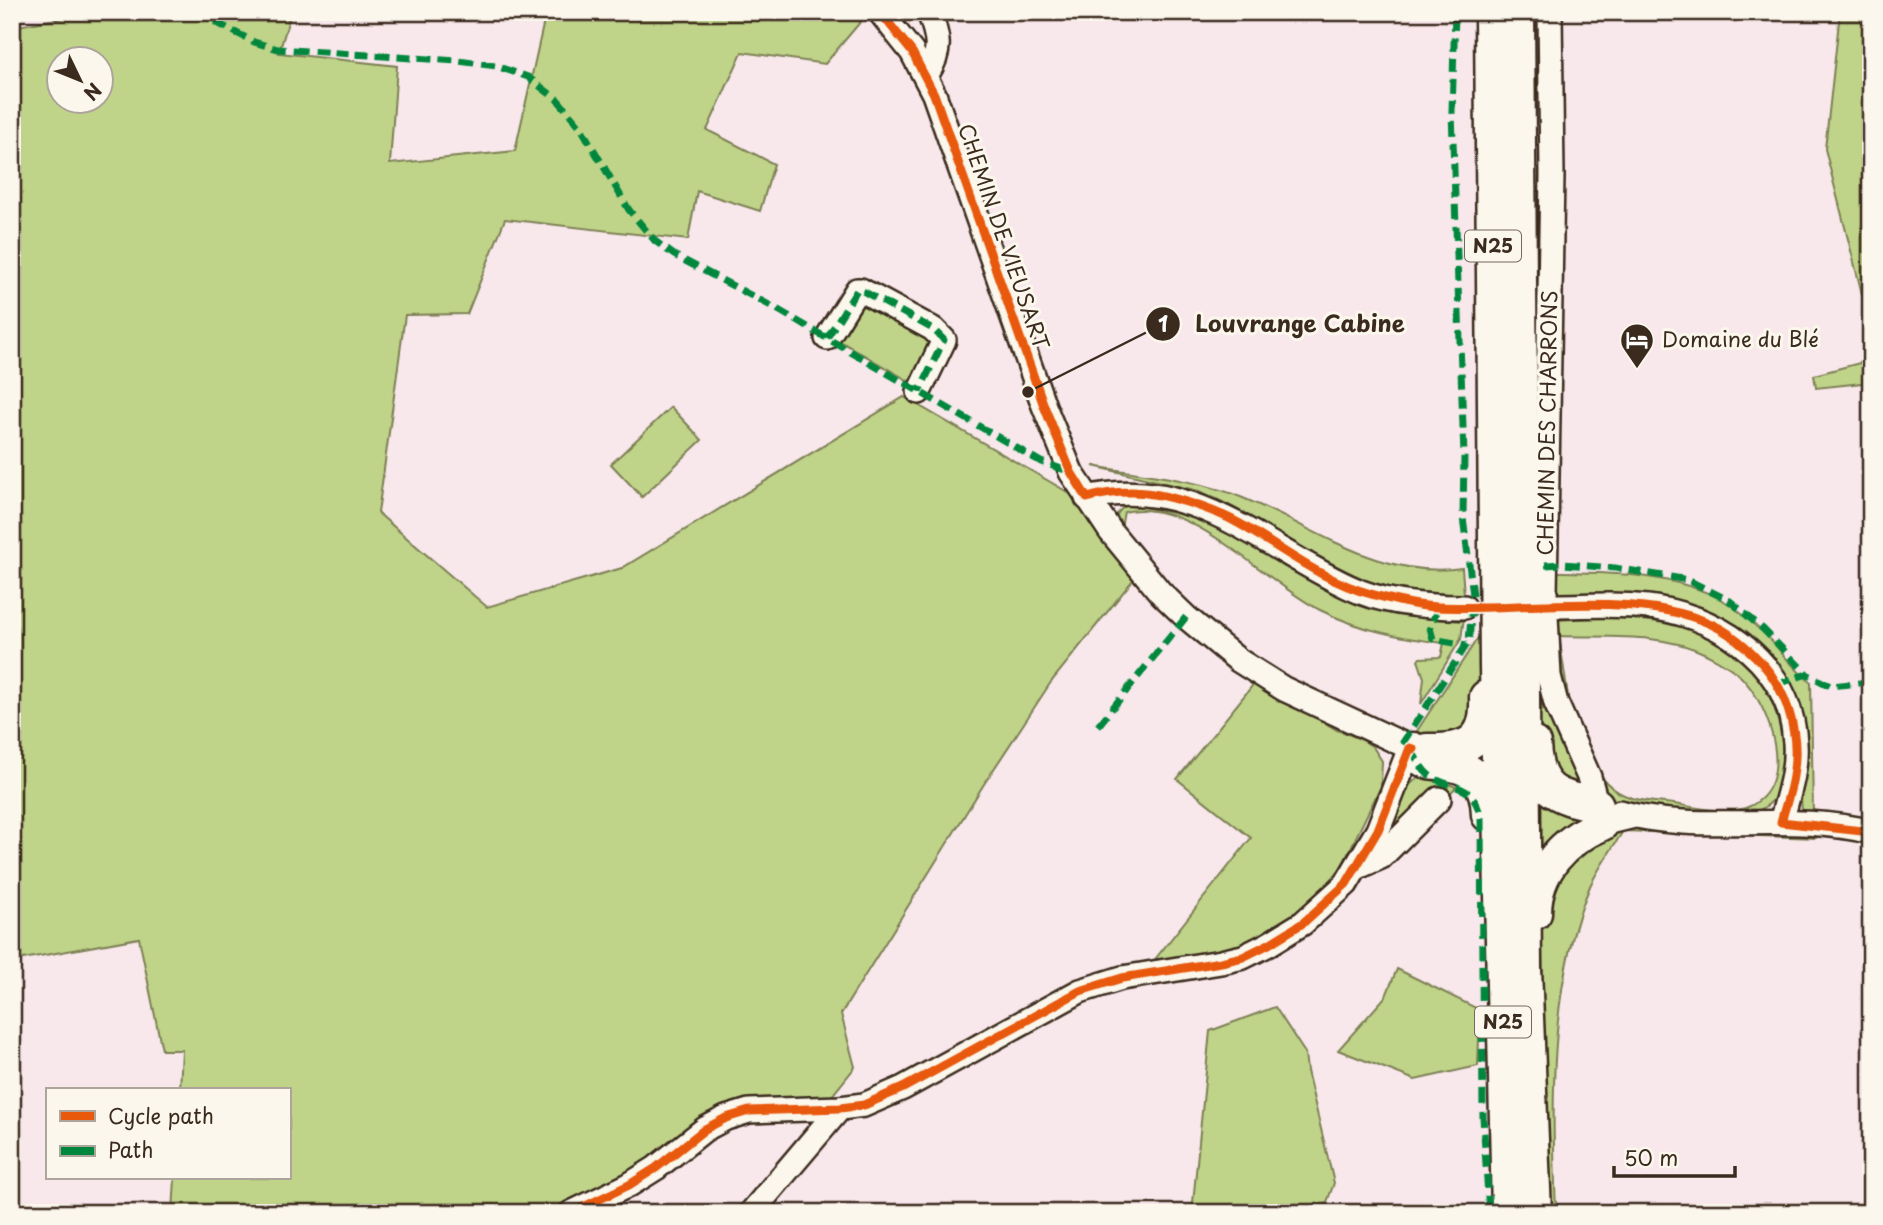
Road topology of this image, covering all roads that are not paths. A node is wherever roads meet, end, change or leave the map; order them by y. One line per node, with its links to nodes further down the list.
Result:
1 (880, 12): 6 (street, CHEMIN DE VIEUSART)
2 (929, 12): 6 (street)
3 (1491, 12): 12 (highway, N25)
4 (1518, 12): 13 (highway, N25)
5 (1550, 12): 16 (street, CHEMIN DES CHARRONS)
6 (926, 76): 9 (street, CHEMIN DE VIEUSART)
7 (827, 338): 8 (street)
8 (919, 393)
9 (1087, 498): 11 (street); 14 (street, CHEMIN DE VIEUSART)
10 (1554, 606): 17 (street)
11 (1464, 607)
12 (1496, 667): 14 (highway); 19 (highway, N25)
13 (1523, 713): 16 (highway); 21 (highway, N25)
14 (1412, 749): 19 (highway); 20 (street)
15 (1439, 799): 20 (street)
16 (1599, 815): 17 (street); 21 (highway)
17 (1781, 822): 18 (street)
18 (1871, 832)
19 (1500, 865): 25 (highway, N25)
20 (1356, 868): 22 (street)
21 (1525, 969): 26 (highway, N25)
22 (840, 1108): 23 (street); 24 (street)
23 (571, 1213)
24 (751, 1213)
25 (1508, 1213)
26 (1535, 1213)

